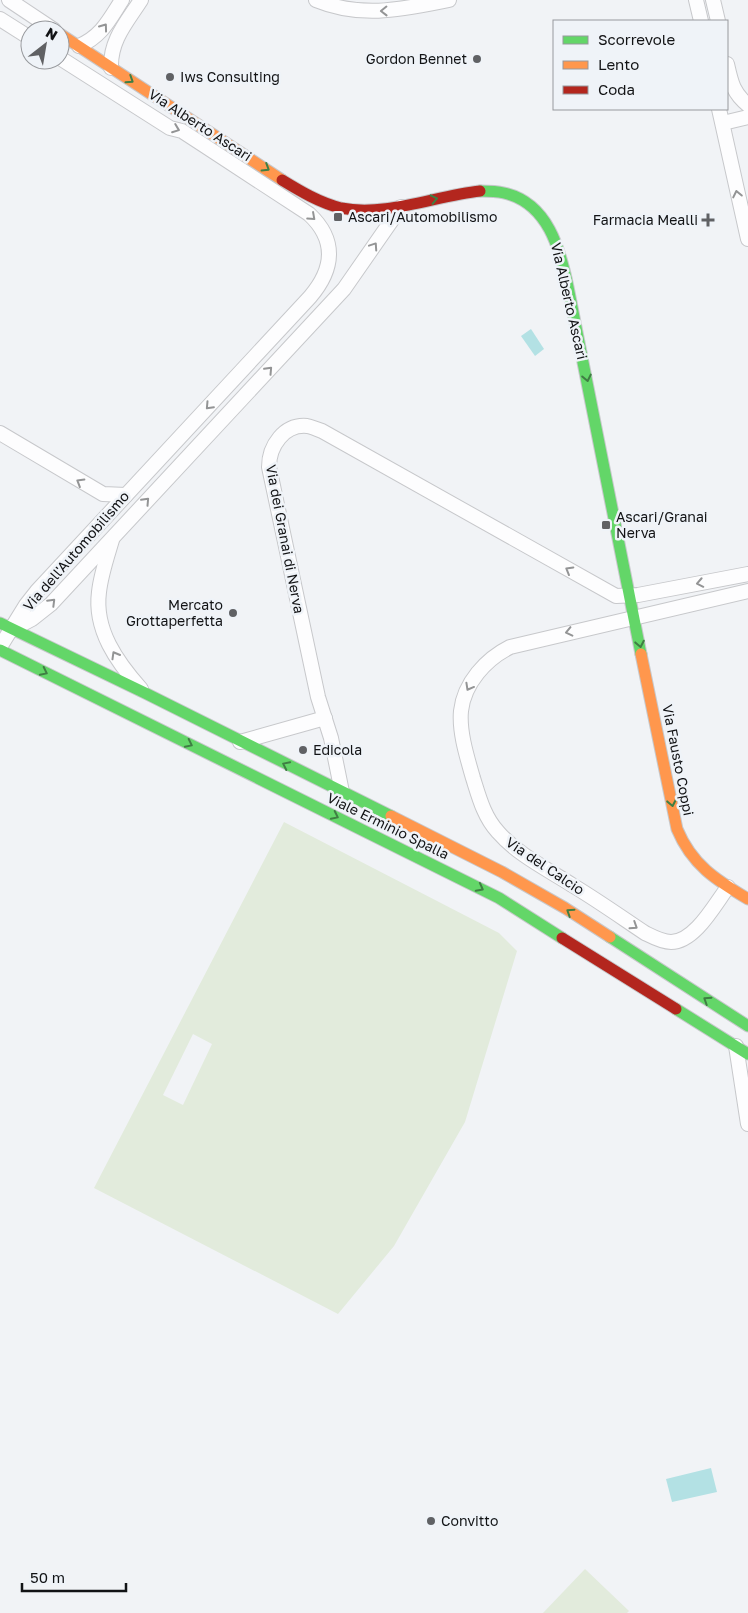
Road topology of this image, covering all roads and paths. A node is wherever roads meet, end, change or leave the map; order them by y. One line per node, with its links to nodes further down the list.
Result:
1 (9, 0): 10 (street)
2 (122, 0): 15 (street, one-way to 2)
3 (141, 0): 17 (street)
4 (316, 0): 8 (street, one-way to 4)
5 (449, 0): 8 (street)
6 (696, 0): 11 (street)
7 (713, 0): 12 (street)
8 (425, 3)
9 (0, 19): 13 (street)
10 (39, 20)
11 (701, 20)
12 (718, 20)
13 (20, 32)
14 (70, 40): 15 (main road, Via Alberto Ascari)
15 (79, 46): 17 (main road, Via Alberto Ascari)
16 (70, 64): 23 (street, Via Alberto Ascari, one-way to 23)
17 (112, 68): 23 (main road, Via Alberto Ascari, one-way to 23)
18 (729, 82): 19 (street)
19 (748, 105)
20 (719, 110): 22 (street)
21 (748, 117): 22 (street)
22 (723, 123): 25 (street, one-way to 22)
23 (206, 138): 24 (main road, Via Alberto Ascari, one-way to 24); 26 (street, Via Alberto Ascari, one-way to 26)
24 (401, 207): 28 (street, Via dell'Automobilismo, one-way to 24); 36 (main road, Via Alberto Ascari, one-way to 36)
25 (748, 239)
26 (324, 279): 27 (street, Via dell'Automobilismo)
27 (290, 318): 28 (street); 29 (street, Via dell'Automobilismo)
28 (304, 332): 30 (street, Via dell'Automobilismo, one-way to 28)
29 (238, 375): 30 (street); 32 (street, Via dell'Automobilismo, one-way to 32)
30 (252, 388): 33 (street, Via dell'Automobilismo, one-way to 30)
31 (0, 433): 32 (street, one-way to 31)
32 (126, 495): 38 (street, Via dell'Automobilismo)
33 (113, 537): 38 (street, Via dell'Automobilismo, one-way to 33); 40 (street, Via dell'Automobilismo, one-way to 33)
34 (748, 574): 36 (street, one-way to 36)
35 (748, 591): 37 (street)
36 (629, 597): 37 (main road, Via Fausto Coppi); 41 (street, Via dei Granai di Nerva, one-way to 41)
37 (634, 617): 44 (main road, Via Fausto Coppi, one-way to 44); 44 (street, Via del Calcio, one-way to 44)
38 (6, 626): 39 (street); 40 (main road, Viale Erminio Spalla)
39 (0, 648): 48 (main road, Viale Erminio Spalla, one-way to 48)
40 (145, 693): 42 (main road, Viale Erminio Spalla)
41 (325, 718): 42 (street); 43 (street, Via dei Granai di Nerva)
42 (240, 742): 43 (main road, Viale Erminio Spalla, one-way to 42)
43 (342, 792): 46 (main road, Viale Erminio Spalla, one-way to 43)
44 (728, 887): 45 (main road, Via Fausto Coppi)
45 (748, 899)
46 (732, 1016): 47 (main road, Viale Erminio Spalla); 48 (street)
47 (748, 1026)
48 (719, 1036): 49 (main road, Viale Erminio Spalla)
49 (736, 1046): 50 (main road, Viale Erminio Spalla); 51 (street)
50 (748, 1054)
51 (748, 1124)

